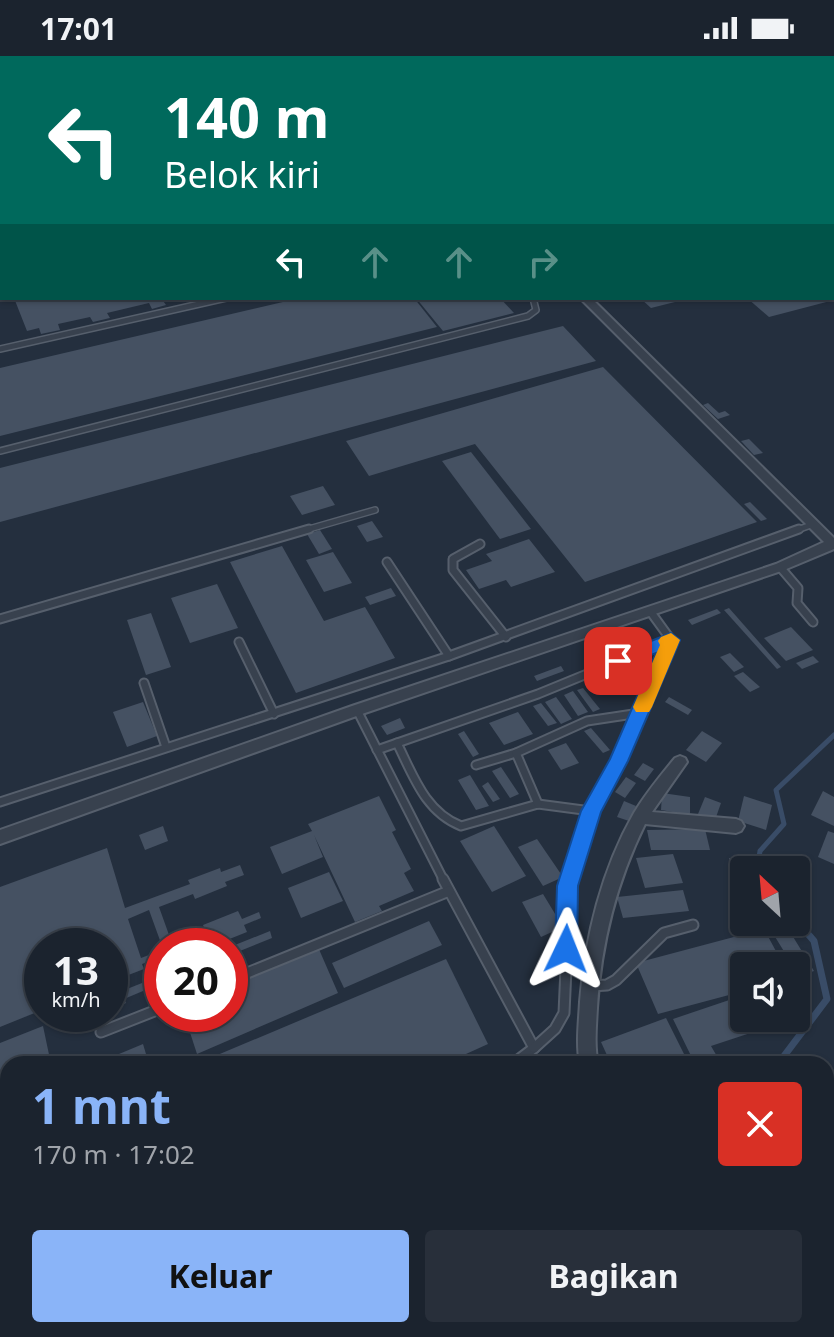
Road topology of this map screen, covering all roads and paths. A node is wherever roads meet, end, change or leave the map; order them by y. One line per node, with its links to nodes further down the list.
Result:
1 (217, 300): 4 (lane)
2 (534, 300): 5 (lane)
3 (587, 300): 7 (street)
4 (0, 349)
5 (0, 451)
6 (375, 510): 13 (lane)
7 (811, 525): 9 (street); 15 (lane)
8 (480, 544): 15 (lane)
9 (834, 546): 11 (street)
10 (387, 562): 18 (lane)
11 (780, 567): 12 (street); 14 (lane)
12 (650, 611): 16 (lane); 20 (street)
13 (0, 619)
14 (813, 622)
15 (506, 637): 18 (lane)
16 (671, 640): 21 (lane); 23 (lane)
17 (239, 642): 22 (lane)
18 (449, 656): 22 (lane)
19 (144, 683): 24 (lane)
20 (357, 710): 25 (lane); 34 (street)
21 (640, 713): 26 (lane); 31 (lane)
22 (274, 714): 24 (lane)
23 (397, 743): 25 (lane); 30 (lane)
24 (166, 747): 29 (lane)
25 (377, 750): 35 (lane)
26 (516, 753): 28 (lane); 30 (lane)
27 (680, 762): 32 (street)
28 (476, 765)
29 (0, 802)
30 (538, 804): 31 (lane)
31 (591, 811): 39 (lane)
32 (640, 817): 33 (street); 38 (street)
33 (736, 826)
34 (0, 837)
35 (449, 891): 37 (lane); 39 (lane)
36 (693, 925): 38 (lane)
37 (248, 973)
38 (590, 987): 41 (street)
39 (534, 1048): 40 (lane)
40 (524, 1056)
41 (589, 1056)

